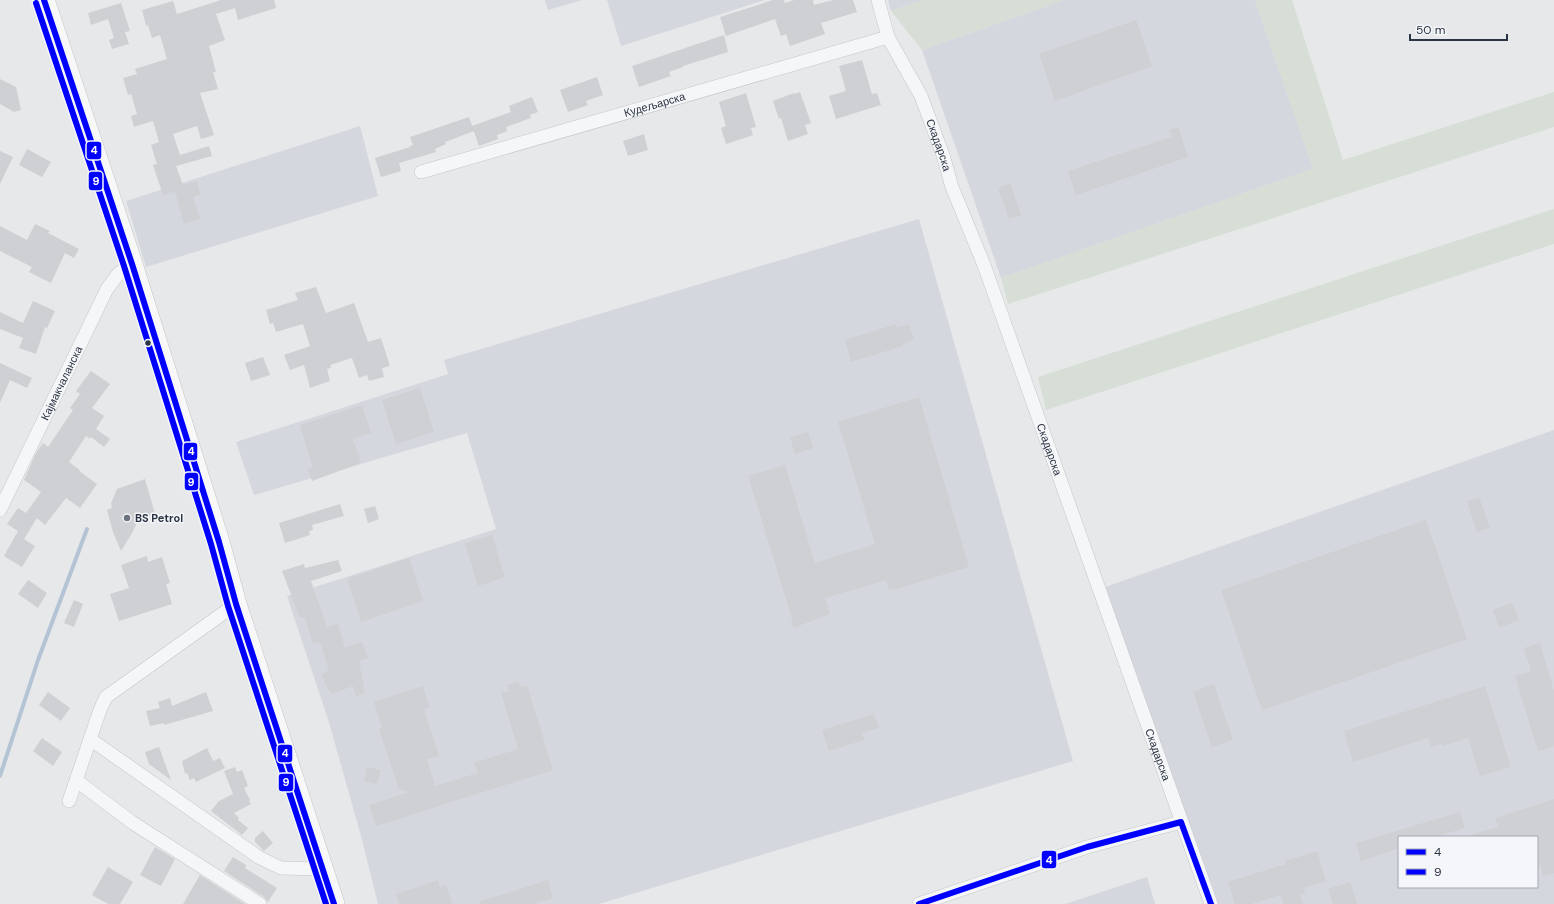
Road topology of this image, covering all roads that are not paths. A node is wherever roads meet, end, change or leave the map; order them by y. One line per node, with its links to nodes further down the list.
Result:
1 (44, 0): 5 (main road)
2 (878, 0): 3 (street, Скадарска)
3 (888, 37): 4 (street, Кудељарска); 11 (street, Скадарска)
4 (421, 172)
5 (132, 264): 6 (street, Кајмакчаланска); 7 (main road)
6 (0, 510)
7 (236, 604): 8 (street); 12 (main road)
8 (90, 739): 9 (street); 12 (street)
9 (77, 781): 10 (street); 13 (street)
10 (69, 801)
11 (1181, 822): 15 (street); 16 (street, Скадарска)
12 (322, 868): 14 (main road)
13 (260, 904)
14 (334, 904)
15 (919, 904)
16 (1211, 904)

